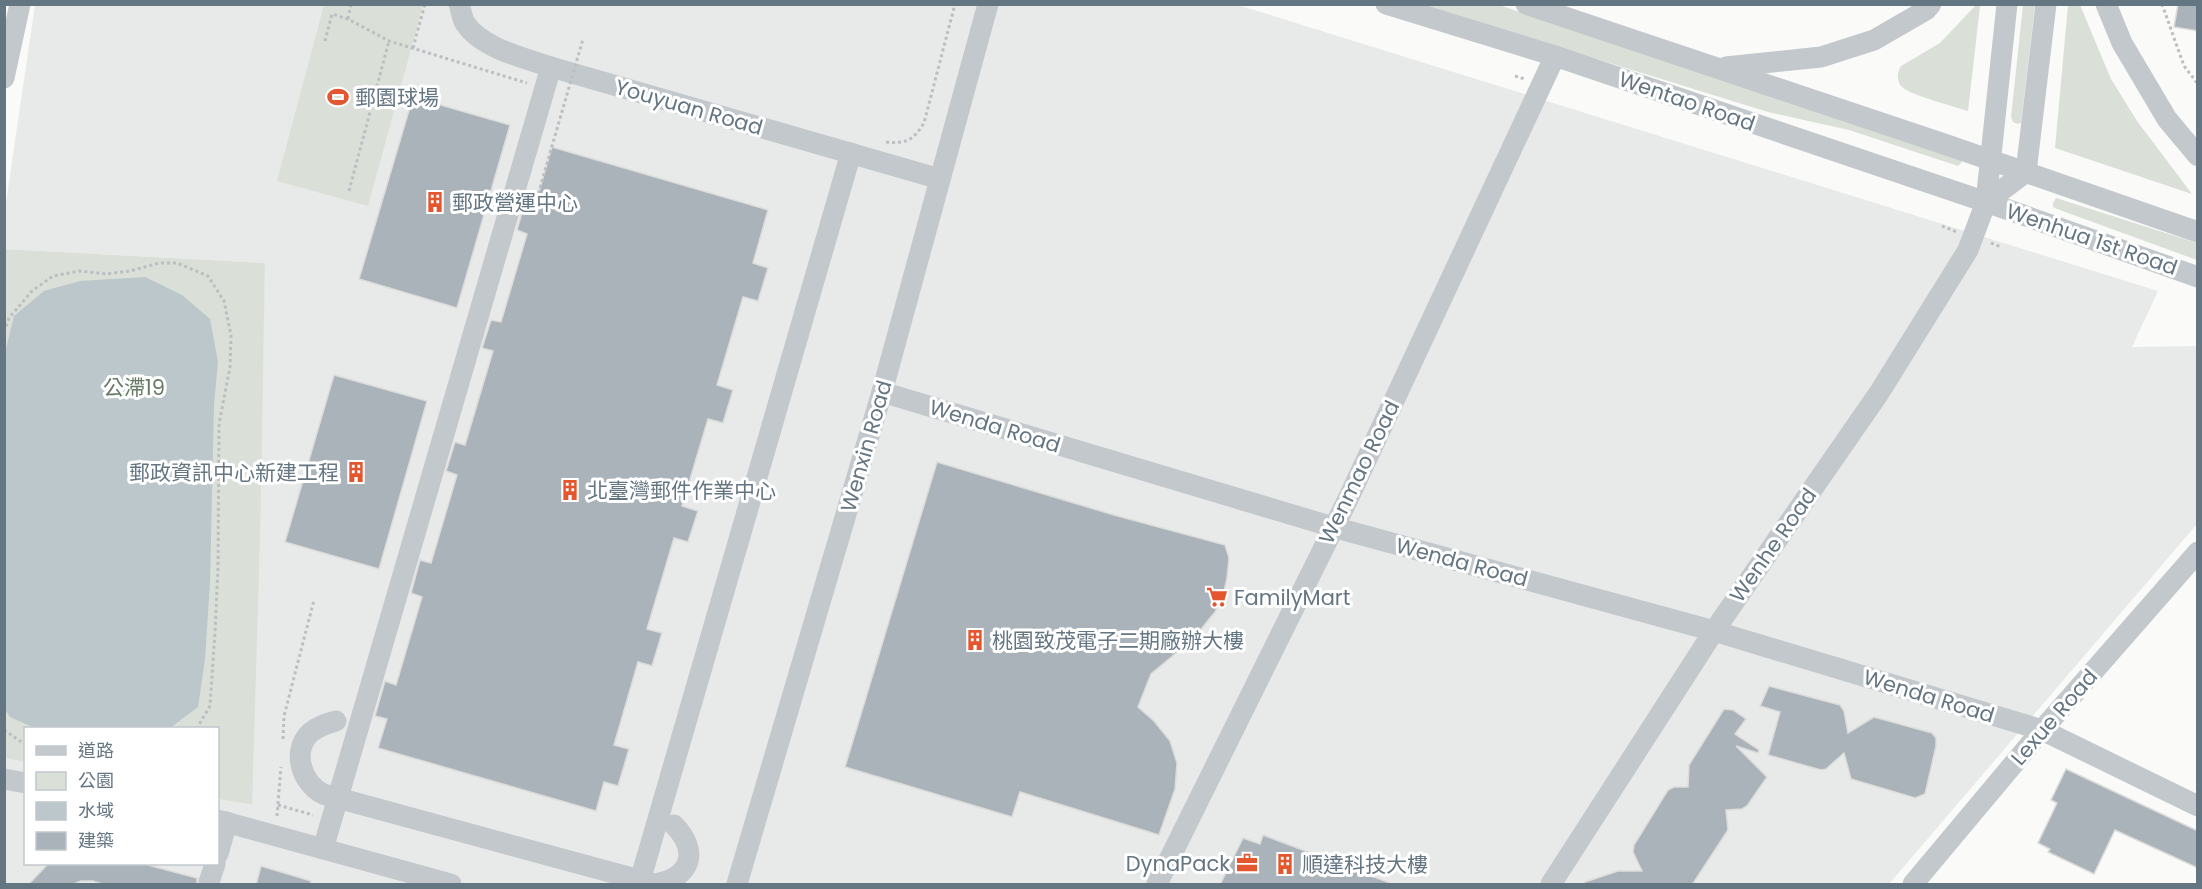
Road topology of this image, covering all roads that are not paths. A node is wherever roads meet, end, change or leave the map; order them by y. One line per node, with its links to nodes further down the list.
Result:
1 (20, 4): 14 (street)
2 (459, 4): 12 (street, Youyuan Road)
3 (988, 4): 19 (street, Wenxin Road)
4 (1386, 4): 11 (street, Wentao Road)
5 (1526, 4): 10 (street, Wentao Road)
6 (1931, 4): 13 (street)
7 (2007, 4): 17 (street, Wenhua 1st Road)
8 (2046, 4): 18 (street, Wenhua 1st Road)
9 (2106, 4): 16 (street)
10 (1567, 11): 13 (street, Wentao Road)
11 (1555, 56): 20 (street, Wentao Road); 24 (street, Wenmao Road)
12 (550, 67): 15 (street, Youyuan Road); 31 (street)
13 (1718, 67): 17 (street, Wentao Road)
14 (4, 78)
15 (851, 153): 19 (street, Youyuan Road); 37 (street)
16 (2198, 156)
17 (1990, 160): 18 (street, Wentao Road); 20 (street, Wenhua 1st Road)
18 (2026, 172): 20 (street, Wenhua 1st Road); 21 (street, Wentao Road)
19 (940, 179): 23 (street, Wenxin Road)
20 (1986, 202): 22 (street, Wenhua 1st Road); 26 (street, Wenhe Road)
21 (2198, 232)
22 (2198, 277)
23 (882, 392): 24 (street, Wenda Road); 39 (street, Wenxin Road)
24 (1333, 527): 26 (street, Wenda Road); 40 (street, Wenmao Road)
25 (2198, 552): 28 (street, Lexue Road)
26 (1714, 631): 28 (street, Wenda Road); 41 (street, Wenhe Road)
27 (336, 720): 31 (street)
28 (2042, 730): 32 (street, Wenda Road); 42 (street, Lexue Road)
29 (4, 779): 30 (street)
30 (24, 783)
31 (337, 798): 36 (street); 37 (street)
32 (2198, 806)
33 (222, 821): 35 (street); 36 (street)
34 (674, 825): 37 (street)
35 (219, 846)
36 (323, 849): 38 (street)
37 (640, 881)
38 (451, 885)
39 (737, 885)
40 (1157, 885)
41 (1551, 885)
42 (1913, 885)

